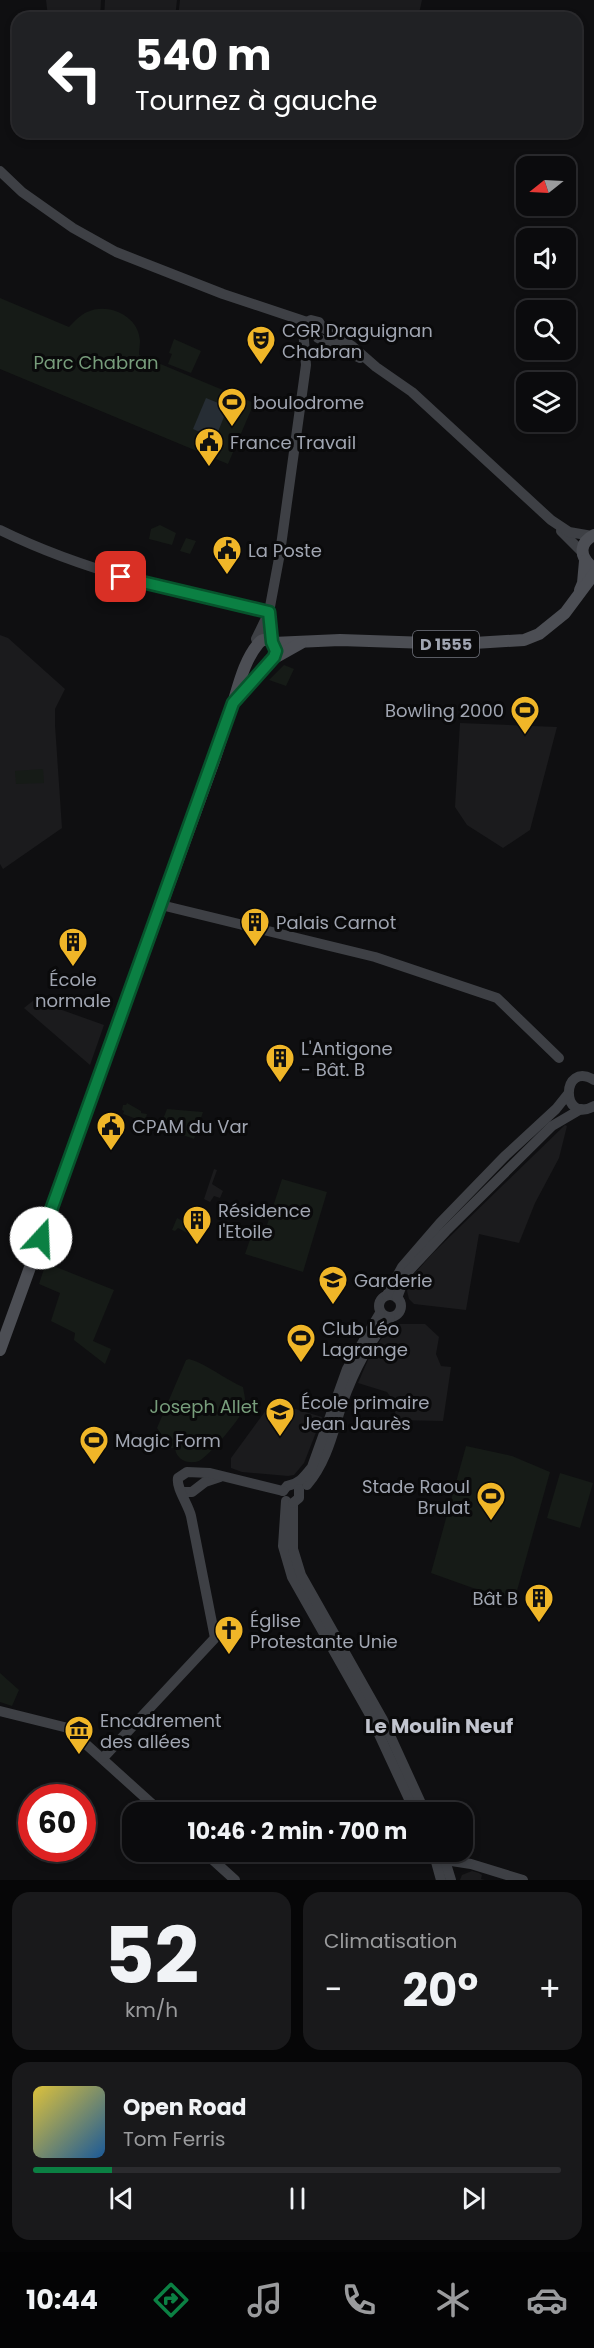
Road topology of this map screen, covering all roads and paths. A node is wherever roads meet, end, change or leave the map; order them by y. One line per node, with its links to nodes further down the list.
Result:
1 (0, 171): 2 (street)
2 (311, 332): 3 (street); 9 (street)
3 (551, 520): 5 (street); 6 (street)
4 (0, 530): 9 (street)
5 (593, 535): 6 (main road)
6 (587, 560): 8 (main road, D 1555)
7 (594, 574): 8 (main road, D 1555)
8 (574, 602): 10 (main road, D 1555)
9 (269, 612): 11 (street); 12 (street)
10 (305, 641): 11 (main road, D 1555); 13 (main road, D 1555)
11 (273, 643): 12 (main road); 13 (main road)
12 (257, 646): 13 (main road); 14 (main road, D 1555)
13 (272, 659): 14 (main road, D 1555)
14 (233, 703): 15 (main road, D 1555)
15 (161, 905): 16 (street); 23 (main road, D 1555)
16 (559, 1058)
17 (594, 1079): 18 (street)
18 (568, 1094): 20 (street); 21 (street)
19 (594, 1106): 20 (street)
20 (581, 1109): 21 (street)
21 (392, 1296): 22 (street); 22 (street)
22 (385, 1315): 26 (street)
23 (0, 1350)
24 (192, 1473): 25 (street); 27 (street); 27 (street)
25 (220, 1477): 27 (street); 28 (street)
26 (296, 1487): 28 (street); 28 (street)
27 (191, 1490): 30 (street)
28 (287, 1498): 32 (street); 33 (street)
29 (0, 1711): 30 (street)
30 (103, 1758): 31 (street)
31 (150, 1802)
32 (411, 1802)
33 (421, 1802)
34 (215, 1862): 38 (street)
35 (439, 1862): 39 (street)
36 (442, 1862): 40 (street)
37 (464, 1862): 41 (street)
38 (235, 1880)
39 (441, 1880)
40 (451, 1880)
41 (523, 1880)

